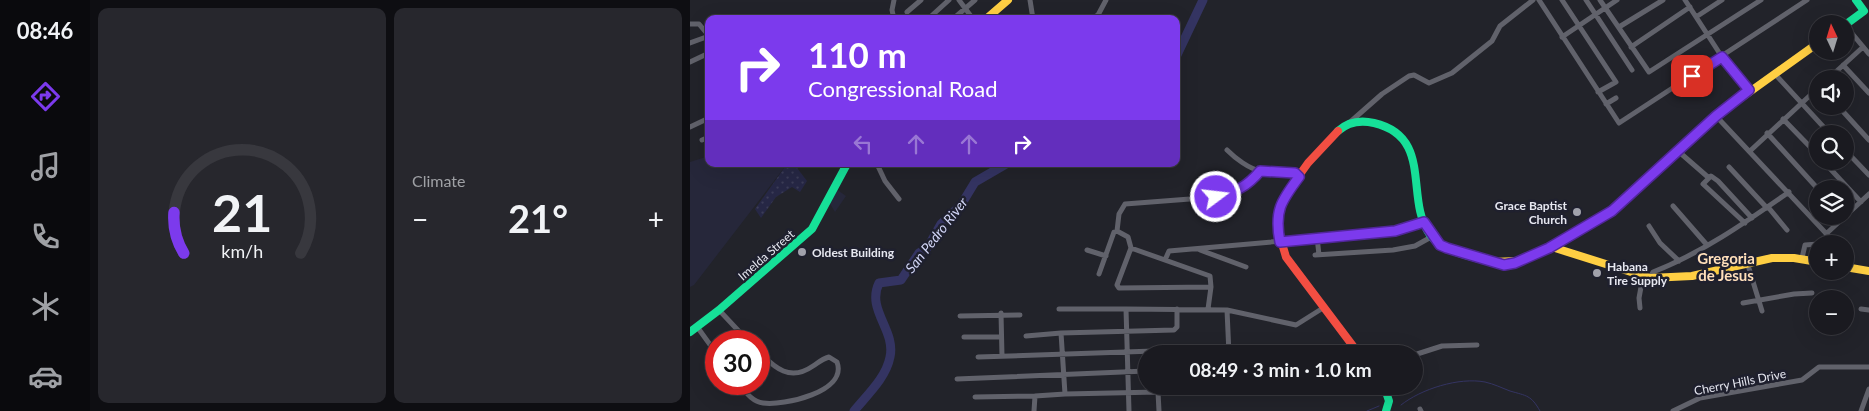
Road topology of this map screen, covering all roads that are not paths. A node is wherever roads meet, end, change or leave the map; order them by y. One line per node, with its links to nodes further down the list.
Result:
1 (894, 0): 27 (street)
2 (921, 0): 25 (street)
3 (949, 0): 28 (street)
4 (959, 0): 23 (street)
5 (975, 0): 23 (street)
6 (1008, 0): 31 (main road)
7 (1030, 0): 32 (street)
8 (1106, 0): 33 (street)
9 (1533, 0): 67 (street)
10 (1539, 0): 43 (street)
11 (1562, 0): 37 (street)
12 (1586, 0): 26 (street)
13 (1600, 0): 21 (street)
14 (1616, 0): 21 (street)
15 (1663, 0): 38 (street)
16 (1685, 0): 22 (street)
17 (1722, 0): 34 (street)
18 (1761, 0): 40 (street)
19 (1807, 0): 50 (street)
20 (1856, 0): 24 (main road)
21 (1605, 7): 26 (street); 38 (street)
22 (1690, 8): 34 (street); 45 (street)
23 (965, 9): 29 (street); 30 (street)
24 (1866, 10): 35 (main road)
25 (907, 12)
26 (1594, 14): 37 (street); 53 (street)
27 (893, 15)
28 (932, 15)
29 (958, 15)
30 (970, 15)
31 (991, 15)
32 (1032, 15)
33 (1098, 15)
34 (1696, 17): 40 (street)
35 (1854, 19)
36 (690, 24): 39 (street)
37 (1579, 25): 43 (street); 57 (street)
38 (1619, 28): 45 (street)
39 (705, 31)
40 (1708, 35): 45 (street); 50 (street)
41 (1854, 36): 46 (street)
42 (705, 37): 44 (street)
43 (1562, 37): 57 (street)
44 (690, 43)
45 (1631, 47)
46 (1863, 47): 48 (street); 52 (street)
47 (1809, 49): 55 (main road)
48 (1869, 54)
49 (705, 56): 51 (street)
50 (1722, 57): 56 (street); 62 (street)
51 (690, 62)
52 (1843, 65): 54 (street); 58 (street)
53 (1632, 70)
54 (1838, 70)
55 (1773, 72): 56 (main road); 61 (street)
56 (1749, 90): 64 (main road)
57 (1598, 92): 62 (street)
58 (1869, 93)
59 (1809, 96): 61 (street)
60 (1616, 98): 62 (street)
61 (1802, 103): 65 (street); 68 (street)
62 (1606, 104)
63 (1846, 115): 73 (street)
64 (1716, 116): 76 (main road); 77 (street)
65 (1783, 119): 70 (street); 74 (street)
66 (705, 120): 69 (street)
67 (1349, 123): 85 (main road); 95 (main road)
68 (1822, 125)
69 (690, 127)
70 (1767, 133): 77 (street); 87 (street)
71 (705, 139): 72 (street)
72 (702, 140)
73 (1869, 140)
74 (1809, 146)
75 (1227, 150): 83 (street)
76 (1678, 151): 86 (street); 103 (main road)
77 (1750, 151): 88 (street)
78 (1854, 159): 84 (street)
79 (846, 167): 134 (main road, Imelda Street)
80 (879, 167): 90 (street)
81 (1729, 167): 93 (street)
82 (1831, 170): 91 (street)
83 (1260, 171): 85 (street); 99 (street)
84 (1869, 175)
85 (1299, 177): 104 (main road)
86 (1709, 178): 94 (street); 96 (street)
87 (1810, 180)
88 (1789, 192): 93 (street); 100 (street)
89 (1869, 194): 91 (street)
90 (899, 198)
91 (1861, 202): 100 (street)
92 (1673, 206): 105 (street)
93 (1767, 207): 94 (street); 98 (street)
94 (1752, 218): 96 (street)
95 (1424, 222): 101 (main road); 102 (street)
96 (1745, 223): 105 (street)
97 (1648, 226): 116 (street)
98 (1787, 230)
99 (1117, 231): 107 (street); 112 (street)
100 (1826, 234)
101 (1433, 236): 102 (street); 108 (main road)
102 (1317, 237): 104 (street)
103 (1567, 238): 108 (main road); 111 (main road)
104 (1280, 242): 109 (street); 129 (main road)
105 (1707, 245): 116 (street)
106 (1809, 245): 113 (street)
107 (1131, 248): 114 (street); 123 (street)
108 (1549, 248): 111 (main road)
109 (1198, 249): 114 (street); 118 (street)
110 (1088, 250): 112 (street)
111 (1566, 250): 122 (main road)
112 (1106, 256): 121 (street)
113 (1802, 258): 115 (main road); 117 (main road)
114 (1165, 260): 123 (street)
115 (1809, 260)
116 (1679, 261): 122 (street)
117 (1746, 261): 122 (main road); 125 (street)
118 (1246, 267)
119 (1854, 268): 120 (main road)
120 (1869, 271)
121 (1099, 274)
122 (1646, 277): 130 (street)
123 (1211, 288): 132 (street)
124 (1809, 293): 125 (street)
125 (1758, 300): 126 (street); 137 (street)
126 (1743, 303)
127 (1060, 308): 128 (street)
128 (1126, 308): 131 (street); 144 (street)
129 (1323, 308): 135 (street); 151 (main road)
130 (1640, 308)
131 (1178, 309): 132 (street); 144 (street)
132 (1208, 309): 135 (street)
133 (1861, 309): 136 (street)
134 (719, 310): 141 (main road, Imelda Street); 142 (street)
135 (1227, 310): 150 (street)
136 (1869, 310)
137 (1762, 311)
138 (1001, 313): 139 (street); 140 (street); 148 (street)
139 (1020, 314)
140 (960, 316)
141 (698, 328): 143 (main road, Imelda Street); 149 (street)
142 (738, 330)
143 (690, 332)
144 (1127, 332): 145 (street); 153 (street)
145 (1061, 333): 146 (street); 156 (street)
146 (1026, 336)
147 (964, 337): 148 (street)
148 (1002, 337): 157 (street)
149 (705, 338)
150 (1229, 345)
151 (1352, 345)
152 (1477, 345): 155 (street)
153 (1127, 351): 154 (street); 156 (street); 162 (street)
154 (1138, 351)
155 (1423, 352)
156 (1064, 354): 157 (street); 163 (street)
157 (1002, 356): 158 (street)
158 (978, 357)
159 (770, 362): 169 (street)
160 (1869, 367): 174 (street, Cherry Hills Drive)
161 (1138, 371): 162 (street)
162 (1129, 372): 163 (street); 168 (street)
163 (1065, 374): 164 (street); 167 (street)
164 (957, 379)
165 (1869, 389): 181 (street)
166 (1138, 393): 168 (street)
167 (1065, 394): 168 (street); 172 (street)
168 (1129, 394): 176 (street)
169 (748, 395)
170 (1158, 395): 177 (street)
171 (1387, 395): 178 (main road)
172 (1035, 396): 173 (street); 175 (street)
173 (975, 397)
174 (1684, 405): 179 (street, Cherry Hills Drive); 180 (street)
175 (1034, 411)
176 (1129, 411)
177 (1159, 411)
178 (1386, 411)
179 (1673, 411)
180 (1687, 411)
181 (1861, 411)

